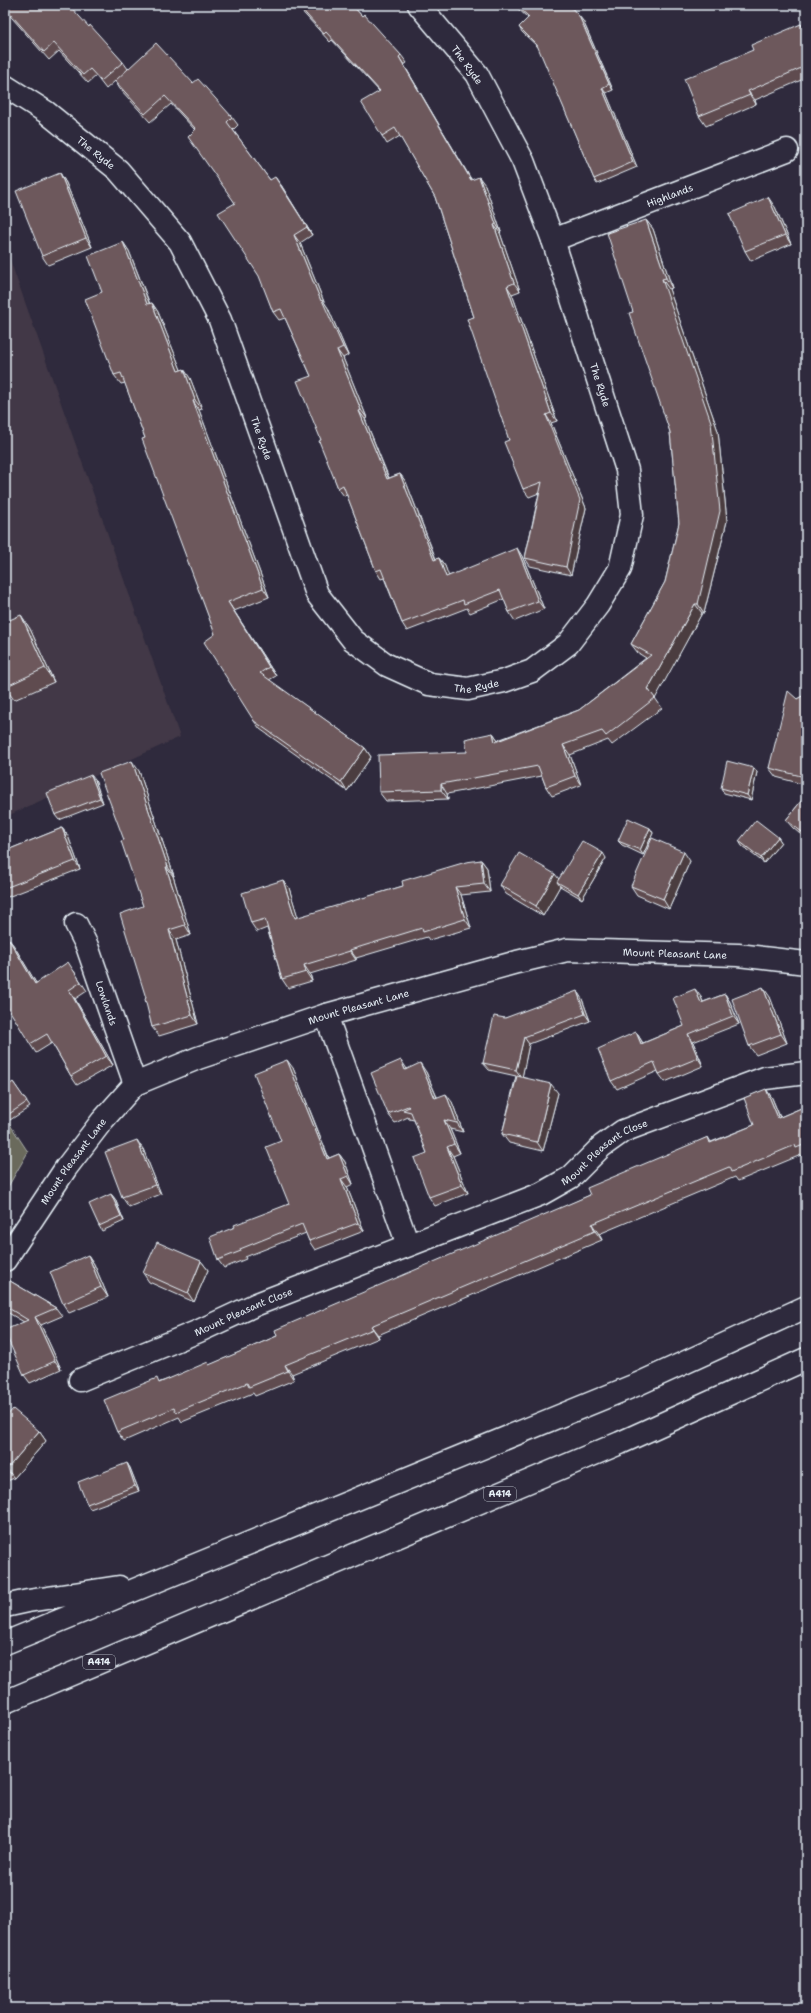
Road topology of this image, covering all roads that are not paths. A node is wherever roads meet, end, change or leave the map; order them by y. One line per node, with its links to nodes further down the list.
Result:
1 (419, 5): 4 (main road, The Ryde)
2 (5, 86): 4 (main road, The Ryde)
3 (788, 150): 4 (main road, Highlands)
4 (553, 240)
5 (76, 924): 9 (main road, Lowlands)
6 (806, 963): 7 (main road, Mount Pleasant Lane)
7 (326, 1015): 9 (main road, Mount Pleasant Lane); 10 (main road)
8 (806, 1073): 10 (main road, Mount Pleasant Close)
9 (135, 1084): 11 (main road, Mount Pleasant Lane)
10 (408, 1246): 14 (main road, Mount Pleasant Close)
11 (5, 1260)
12 (806, 1307): 15 (main road)
13 (806, 1359): 18 (main road, A414)
14 (80, 1380)
15 (152, 1582): 16 (main road); 17 (main road)
16 (5, 1606)
17 (5, 1643)
18 (5, 1702)

